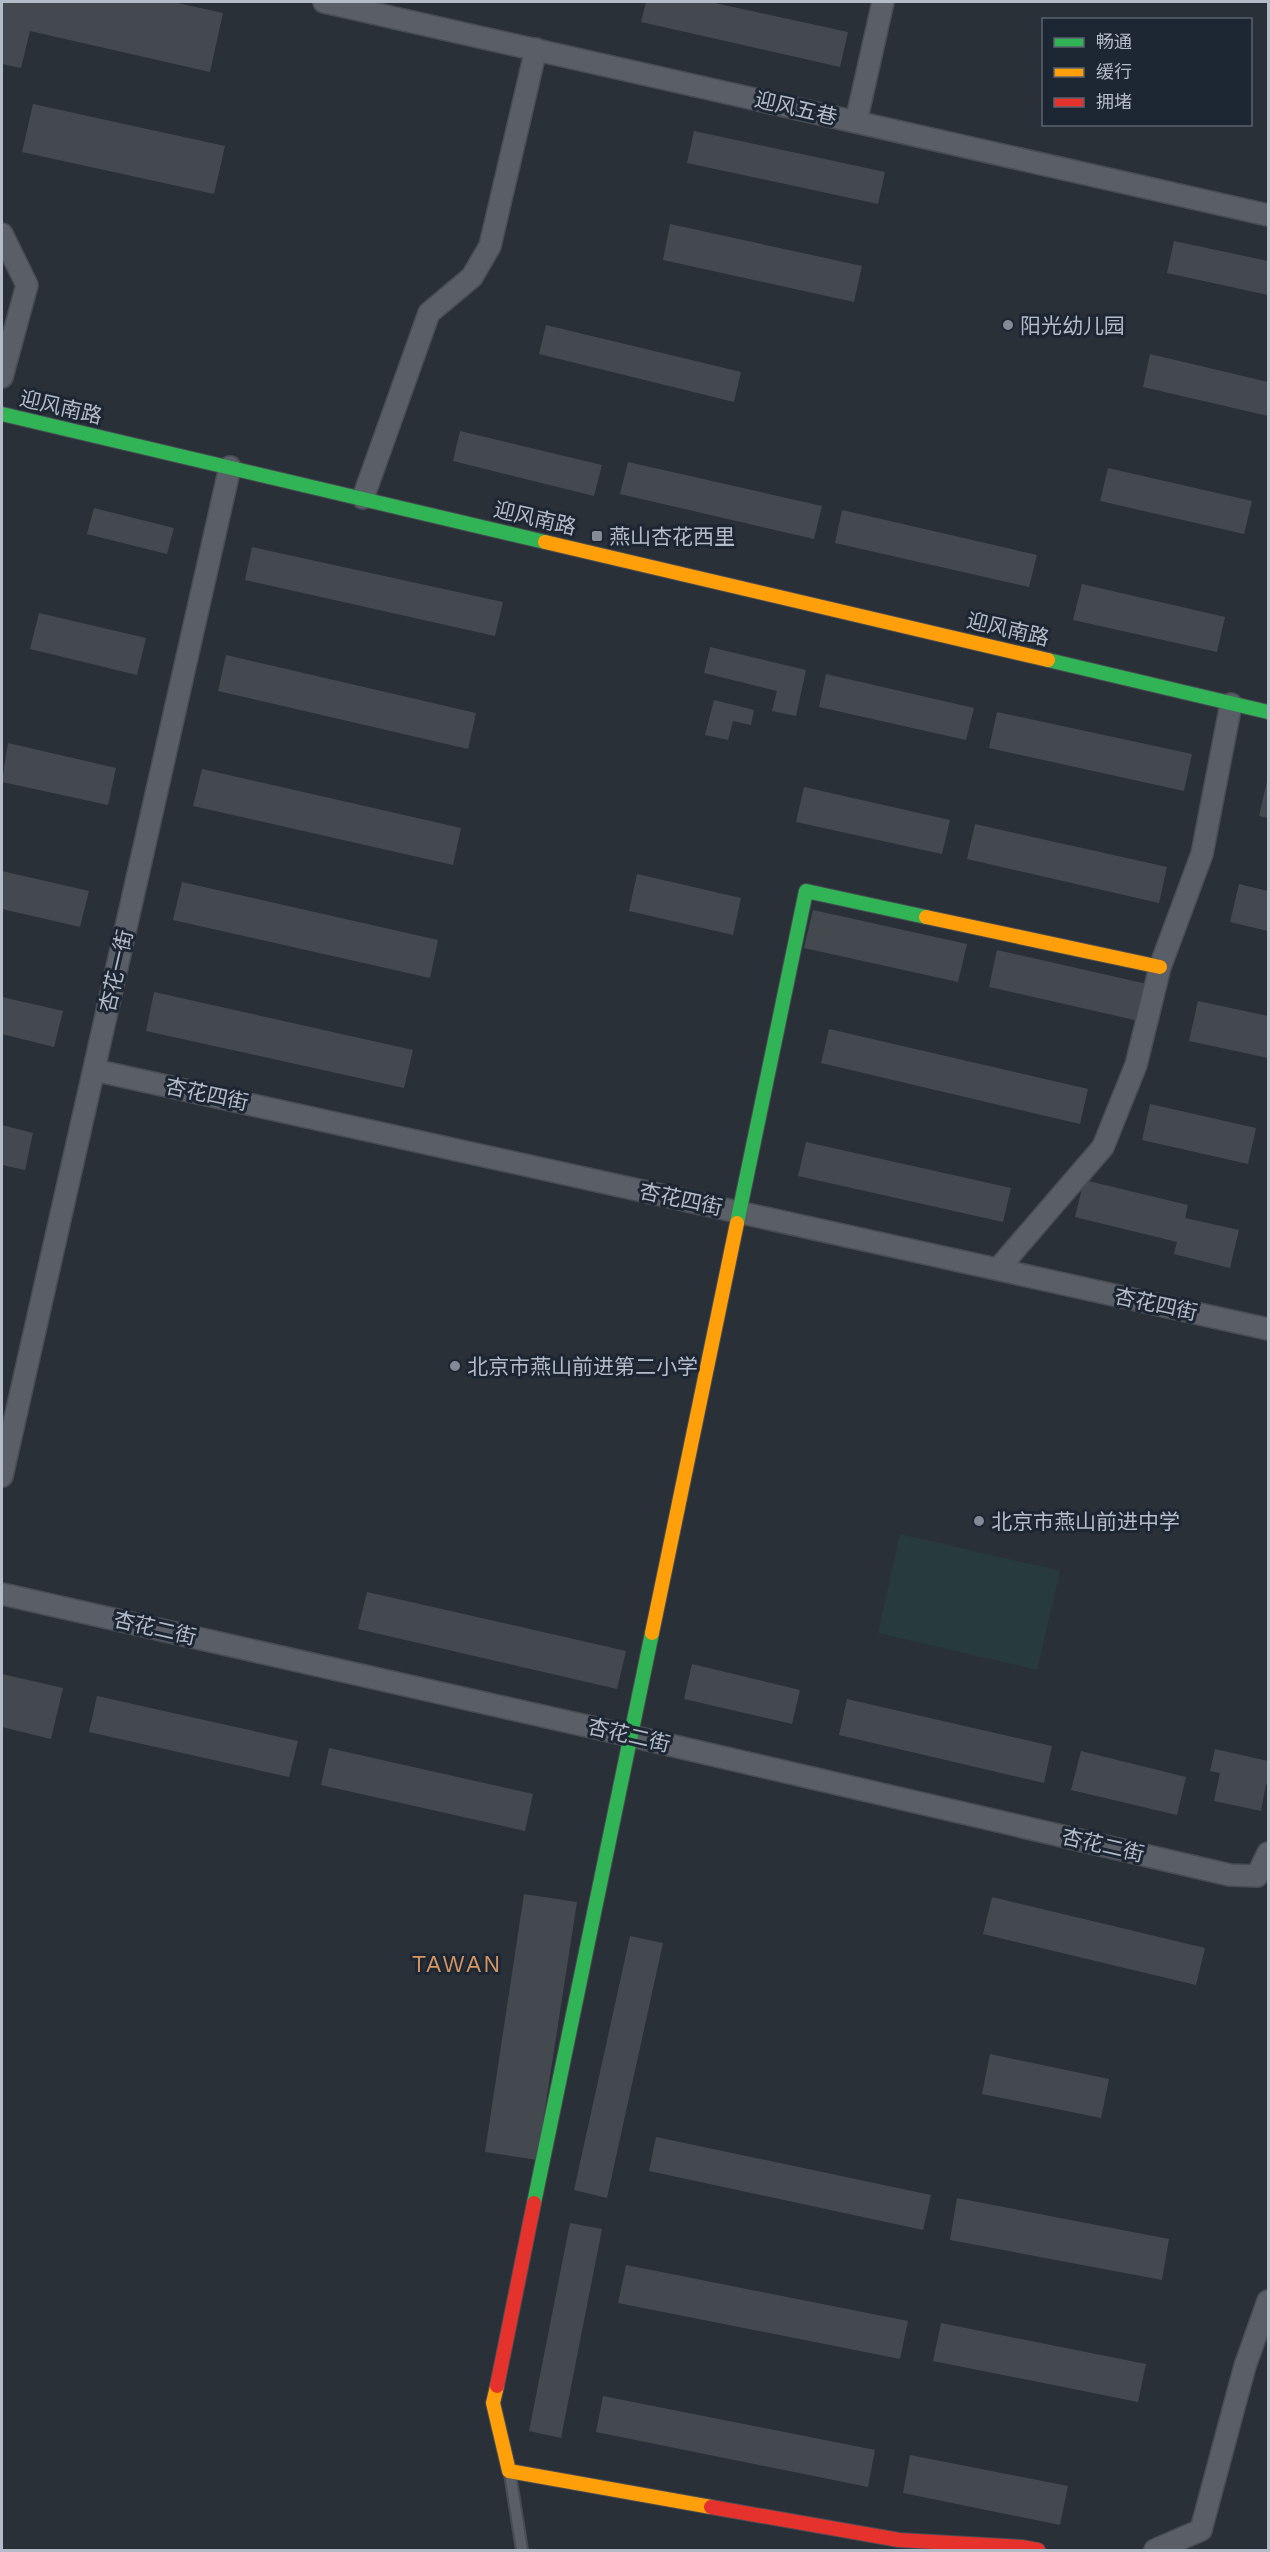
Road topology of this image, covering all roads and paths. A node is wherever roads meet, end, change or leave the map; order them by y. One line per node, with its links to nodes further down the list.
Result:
1 (324, 2): 3 (street, 迎风五巷)
2 (883, 2): 4 (street)
3 (536, 50): 4 (street, 迎风五巷); 10 (street)
4 (856, 122): 5 (street, 迎风五巷)
5 (1269, 215)
6 (2, 234): 7 (street)
7 (2, 377)
8 (2, 414): 9 (street, 迎风南路)
9 (230, 467): 10 (street, 迎风南路); 14 (street, 杏花一街)
10 (363, 498): 11 (street, 迎风南路)
11 (1232, 704): 12 (street, 迎风南路); 13 (street)
12 (1269, 712)
13 (1160, 967): 15 (street); 16 (street)
14 (94, 1070): 15 (street, 杏花四街); 18 (street, 杏花一街)
15 (739, 1212): 16 (street, 杏花四街); 20 (street)
16 (998, 1269): 17 (street, 杏花四街)
17 (1269, 1329)
18 (2, 1476)
19 (2, 1594): 20 (street, 杏花二街)
20 (631, 1736): 21 (street, 杏花二街); 23 (street)
21 (1269, 1853)
22 (1269, 2301): 26 (street)
23 (509, 2471): 24 (lane); 25 (street)
24 (522, 2550)
25 (1038, 2550)
26 (1155, 2550)

